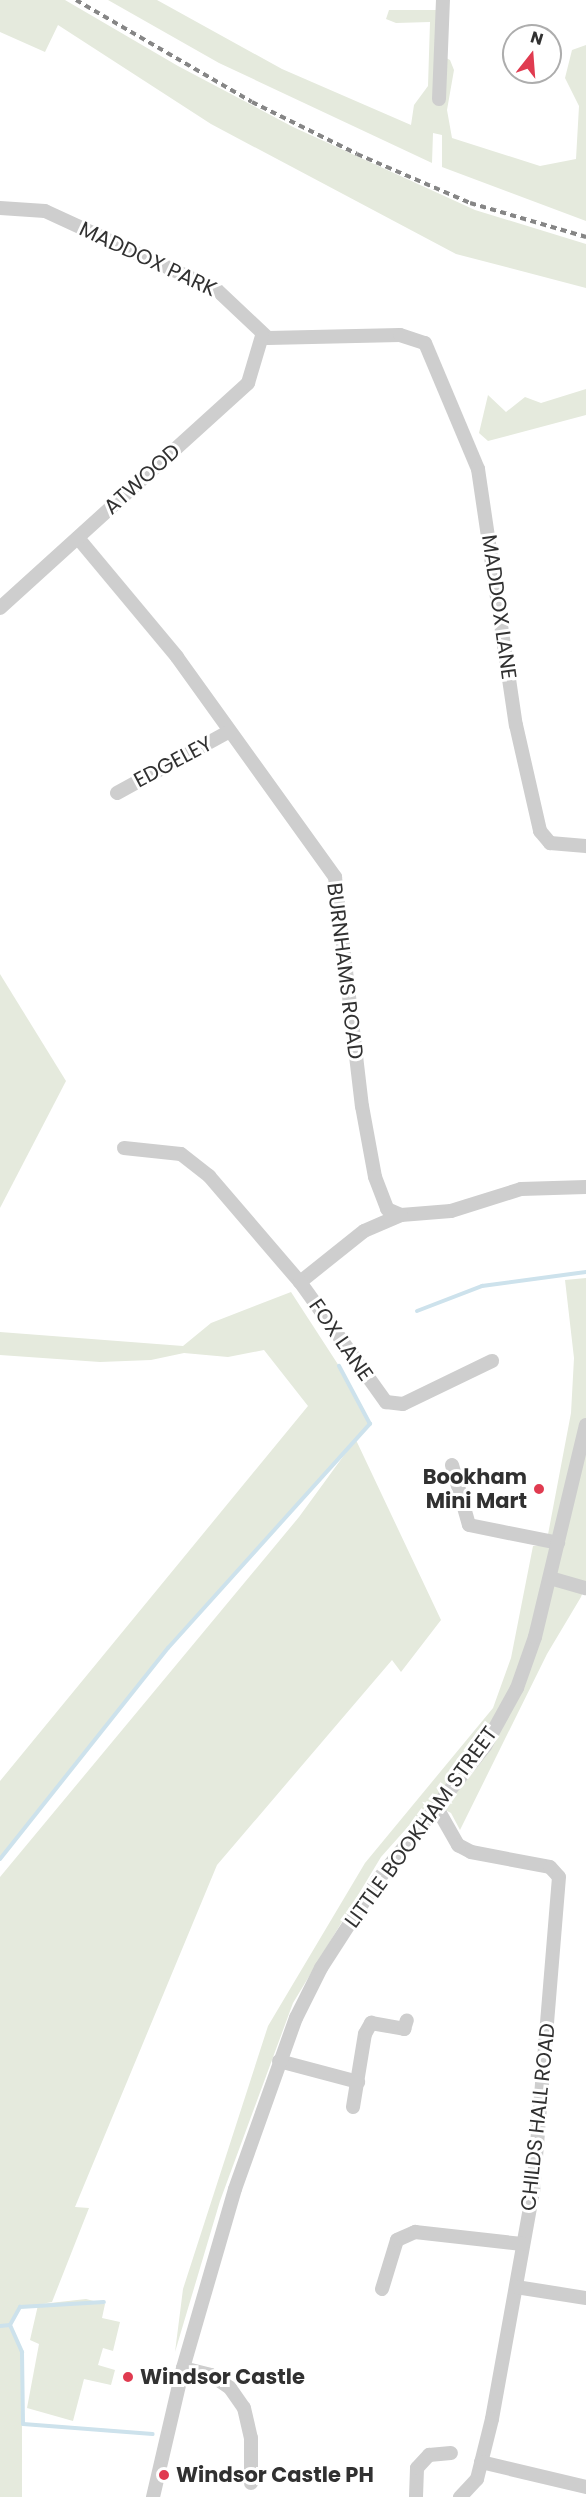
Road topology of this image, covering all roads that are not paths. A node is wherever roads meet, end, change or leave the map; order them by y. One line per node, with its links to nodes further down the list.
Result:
1 (443, 0): 2 (street)
2 (439, 99)
3 (0, 208): 4 (street, MADDOX PARK)
4 (262, 336): 5 (street, ATWOOD); 9 (street, MADDOX LANE)
5 (78, 538): 6 (street, ATWOOD); 7 (street, BURNHAMS ROAD)
6 (0, 608)
7 (228, 732): 8 (street, EDGELEY); 12 (street, BURNHAMS ROAD)
8 (117, 792)
9 (586, 846)
10 (124, 1148): 13 (street)
11 (586, 1187): 12 (street)
12 (400, 1215): 13 (street, FOX LANE)
13 (300, 1282): 14 (street, FOX LANE)
14 (492, 1361)
15 (586, 1425): 17 (street, LITTLE BOOKHAM STREET)
16 (452, 1465): 17 (street)
17 (558, 1543): 18 (street, LITTLE BOOKHAM STREET)
18 (550, 1578): 19 (street); 20 (street, LITTLE BOOKHAM STREET)
19 (586, 1588)
20 (437, 1808): 22 (street, LITTLE BOOKHAM STREET); 25 (street, CHILDS HALL ROAD)
21 (407, 2020): 23 (street)
22 (279, 2061): 23 (street); 29 (street, LITTLE BOOKHAM STREET)
23 (358, 2082): 24 (street)
24 (353, 2107)
25 (522, 2244): 26 (street, CHILDS HALL ROAD); 27 (street)
26 (516, 2287): 28 (street); 31 (street, CHILDS HALL ROAD)
27 (382, 2289)
28 (586, 2298)
29 (183, 2368): 32 (street); 34 (street, LITTLE BOOKHAM STREET)
30 (451, 2453): 35 (street)
31 (481, 2462): 33 (street); 37 (street, CHILDS HALL ROAD)
32 (251, 2483)
33 (586, 2487)
34 (153, 2497)
35 (416, 2497): 36 (street)
36 (423, 2497)
37 (460, 2497)

